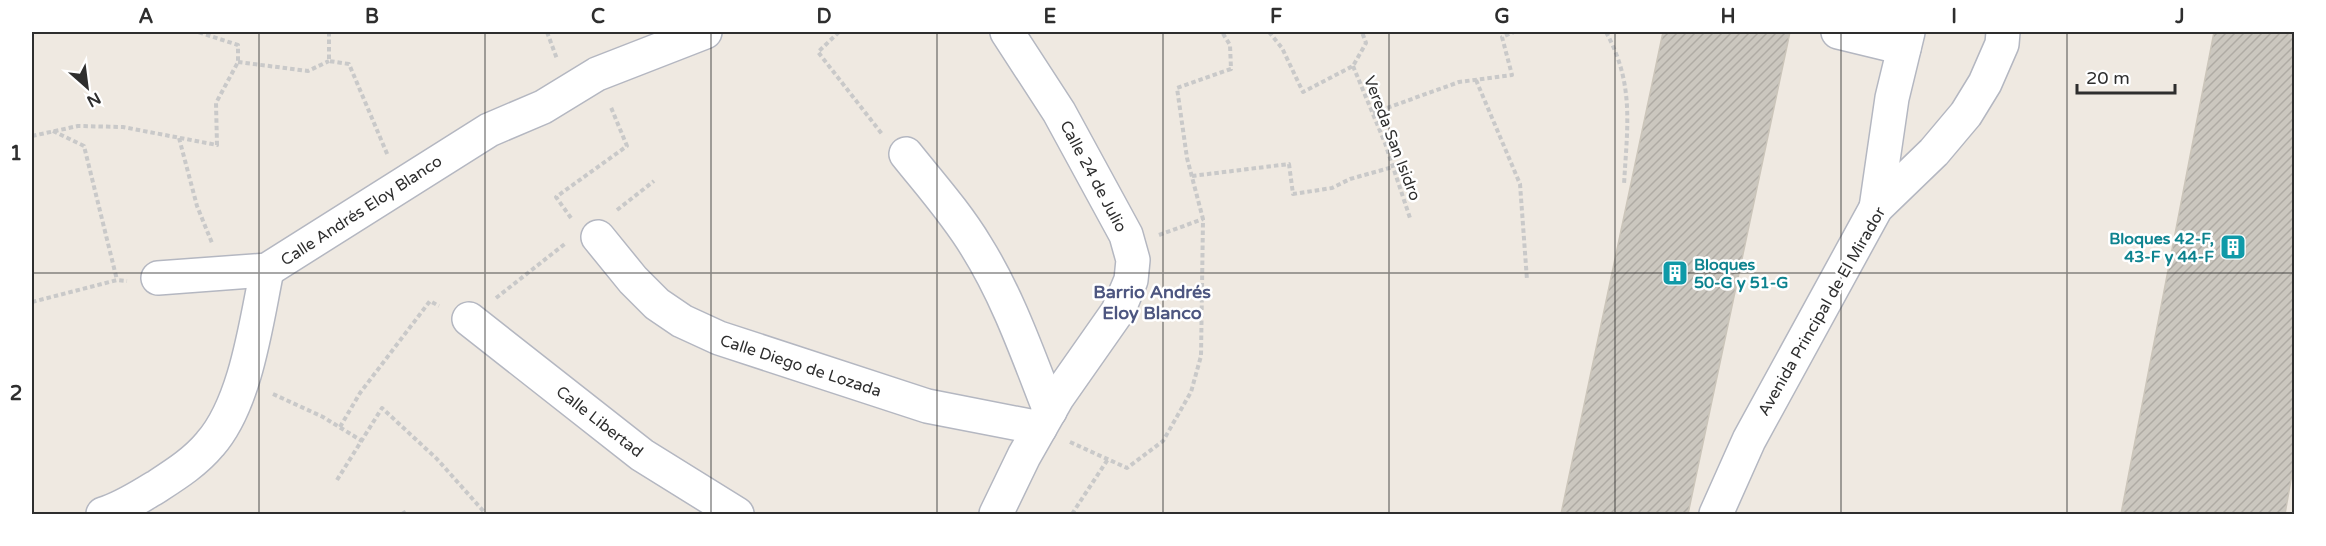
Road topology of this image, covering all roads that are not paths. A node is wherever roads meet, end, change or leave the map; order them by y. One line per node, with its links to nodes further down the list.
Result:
1 (705, 32): 9 (street, Calle Andrés Eloy Blanco)
2 (1006, 32): 12 (street, Calle 24 de Julio)
3 (1838, 32): 5 (street)
4 (2003, 32): 7 (street, Avenida Principal de El Mirador)
5 (1906, 40): 7 (street)
6 (906, 154): 12 (street)
7 (1876, 208): 16 (street, Avenida Principal de El Mirador)
8 (589, 234): 12 (street, Calle Diego de Lozada)
9 (267, 270): 10 (street); 13 (street, Calle Andrés Eloy Blanco)
10 (158, 278)
11 (469, 320): 14 (street, Calle Libertad)
12 (1045, 419): 15 (street, Calle 24 de Julio)
13 (104, 514)
14 (736, 514)
15 (996, 514)
16 (1716, 514)

